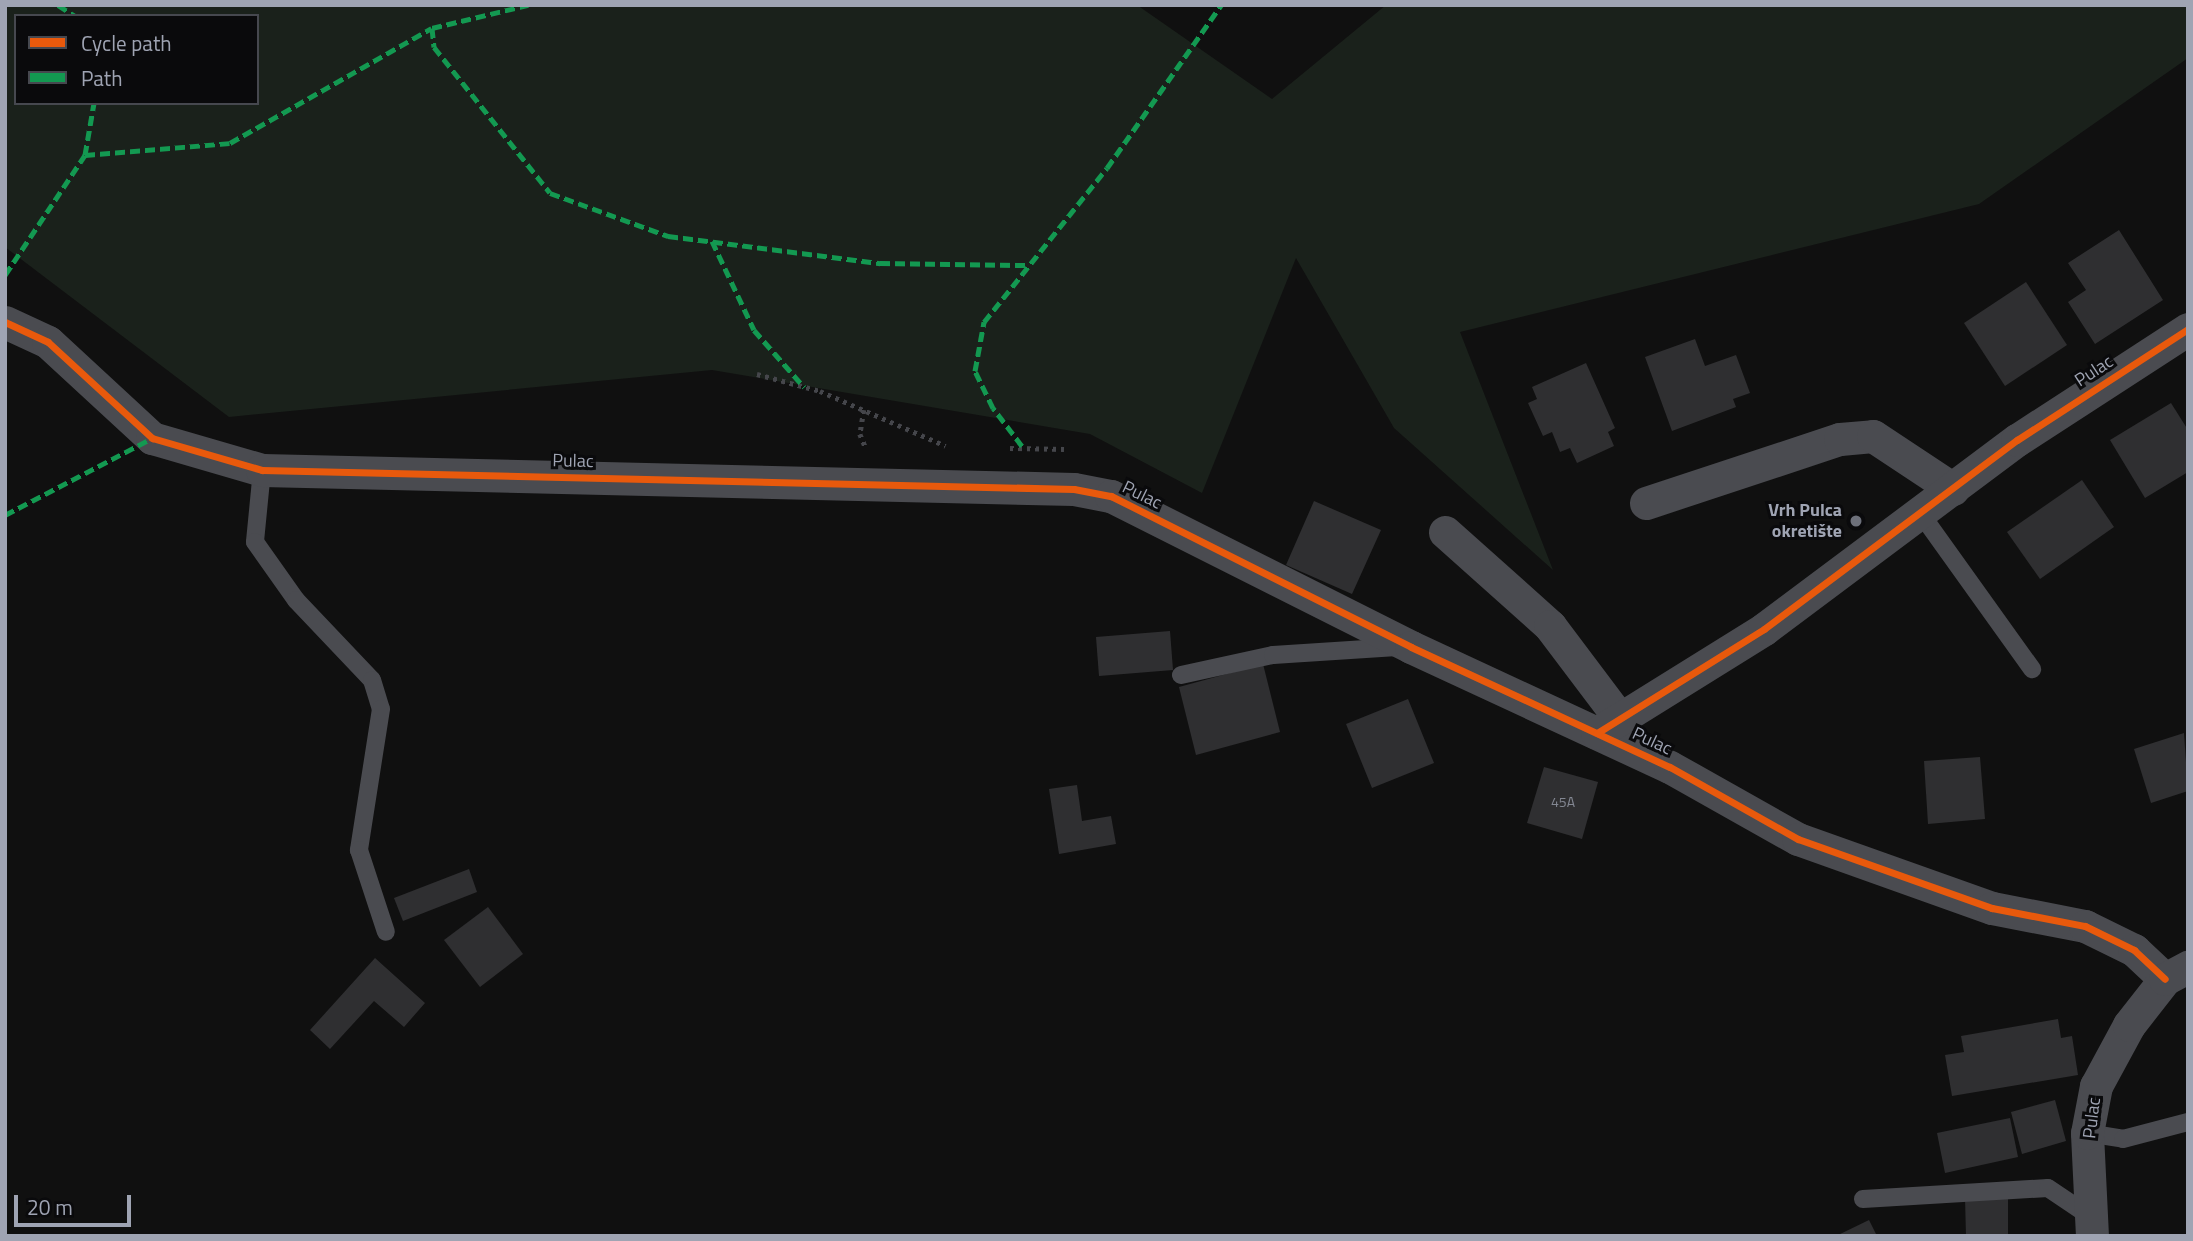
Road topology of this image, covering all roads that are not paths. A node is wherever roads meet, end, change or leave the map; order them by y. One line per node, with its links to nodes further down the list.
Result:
1 (5, 322): 3 (street, Pulac)
2 (2188, 329): 4 (street, Pulac)
3 (262, 470): 8 (street, Pulac); 12 (lane)
4 (1953, 489): 5 (street); 6 (street, Pulac)
5 (1646, 503)
6 (1921, 513): 9 (lane); 11 (street, Pulac)
7 (1445, 533): 11 (street)
8 (1411, 647): 10 (lane); 11 (street, Pulac)
9 (2032, 669)
10 (1181, 675)
11 (1608, 726): 13 (street, Pulac)
12 (386, 932)
13 (2176, 973): 15 (street, Pulac)
14 (2188, 1122): 15 (lane)
15 (2087, 1133): 17 (street, Pulac)
16 (1863, 1199): 17 (lane)
17 (2091, 1226)

